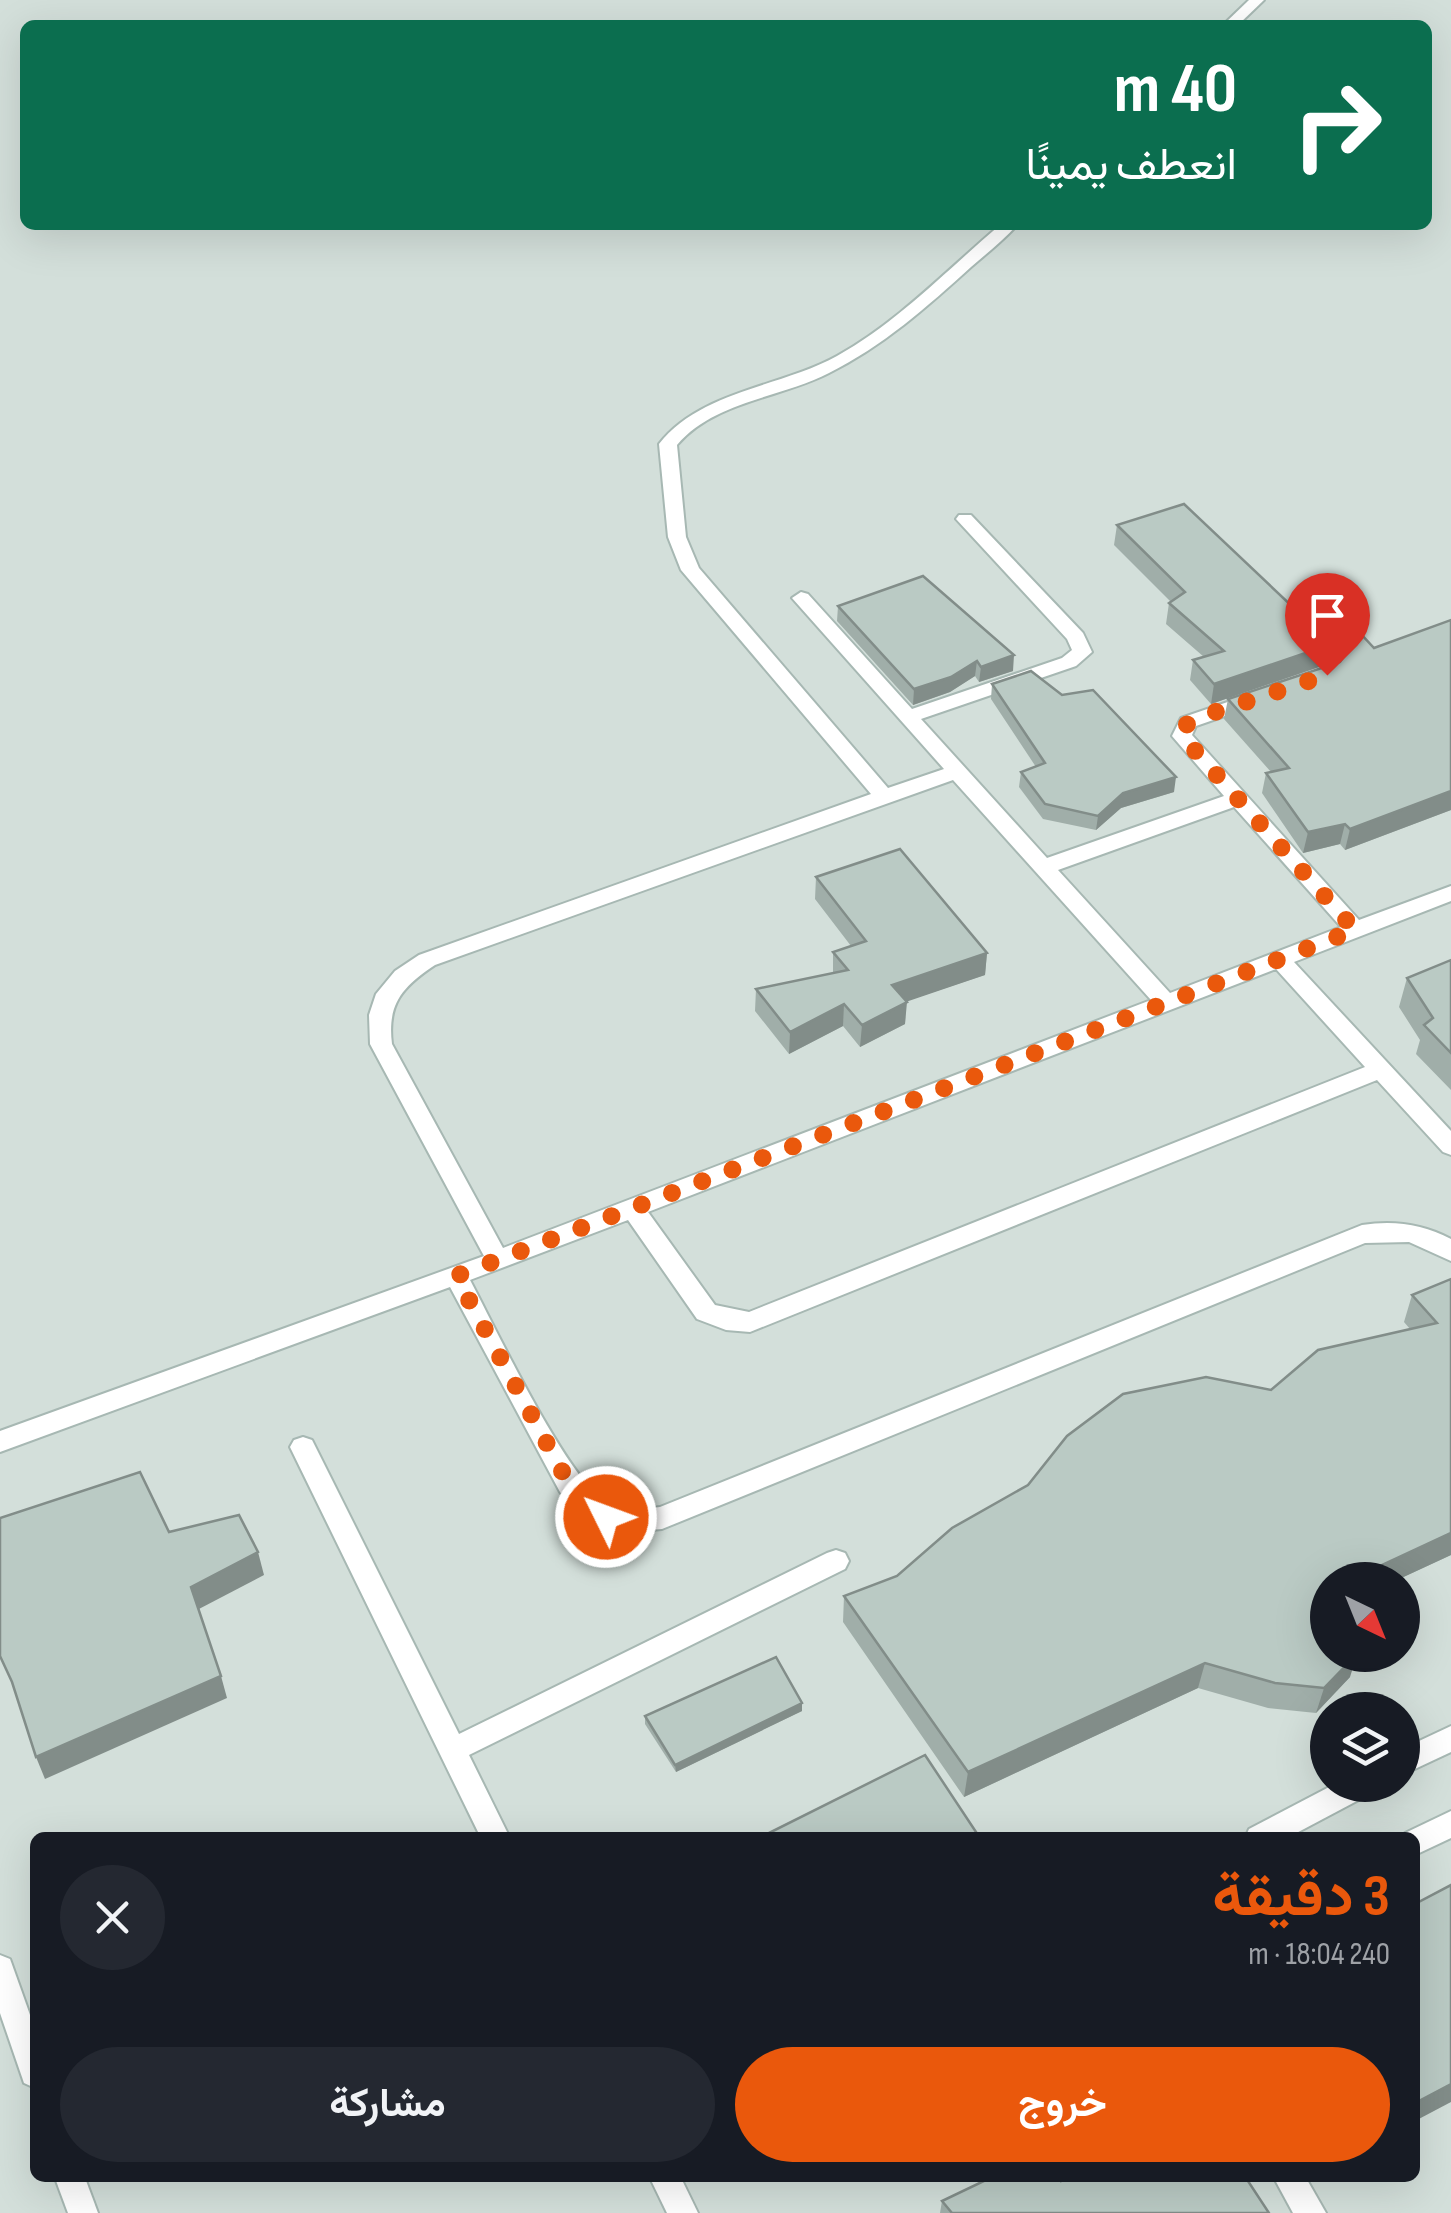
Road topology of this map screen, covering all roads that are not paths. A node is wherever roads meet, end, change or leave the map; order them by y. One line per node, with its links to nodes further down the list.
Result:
1 (1257, 0): 2 (lane)
2 (1235, 20)
3 (1003, 230): 9 (lane)
4 (965, 520): 7 (lane)
5 (801, 598): 7 (lane)
6 (1272, 693): 10 (lane)
7 (908, 717): 8 (lane)
8 (957, 771): 9 (lane); 11 (lane)
9 (884, 796): 20 (lane)
10 (1236, 799): 11 (lane); 13 (lane)
11 (1044, 867): 15 (lane)
12 (1451, 893): 13 (lane)
13 (1355, 930): 14 (lane)
14 (1279, 959): 15 (lane); 16 (lane)
15 (1166, 1003): 18 (lane)
16 (1380, 1069): 17 (lane); 18 (lane)
17 (1451, 1146)
18 (632, 1208): 20 (lane)
19 (1451, 1252): 21 (lane)
20 (498, 1260): 21 (lane)
21 (456, 1276): 22 (lane)
22 (0, 1442)
23 (303, 1448): 26 (lane)
24 (836, 1561): 26 (lane)
25 (1451, 1738): 27 (lane)
26 (453, 1750): 30 (lane)
27 (1420, 1754)
28 (1328, 1802): 31 (lane)
29 (1451, 1824): 32 (lane)
30 (493, 1832)
31 (1270, 1832)
32 (1420, 1840)
33 (0, 1970): 34 (lane)
34 (30, 2058)
35 (71, 2182): 38 (lane)
36 (668, 2182): 39 (lane)
37 (1292, 2182): 40 (lane)
38 (82, 2213)
39 (682, 2213)
40 (1311, 2213)

